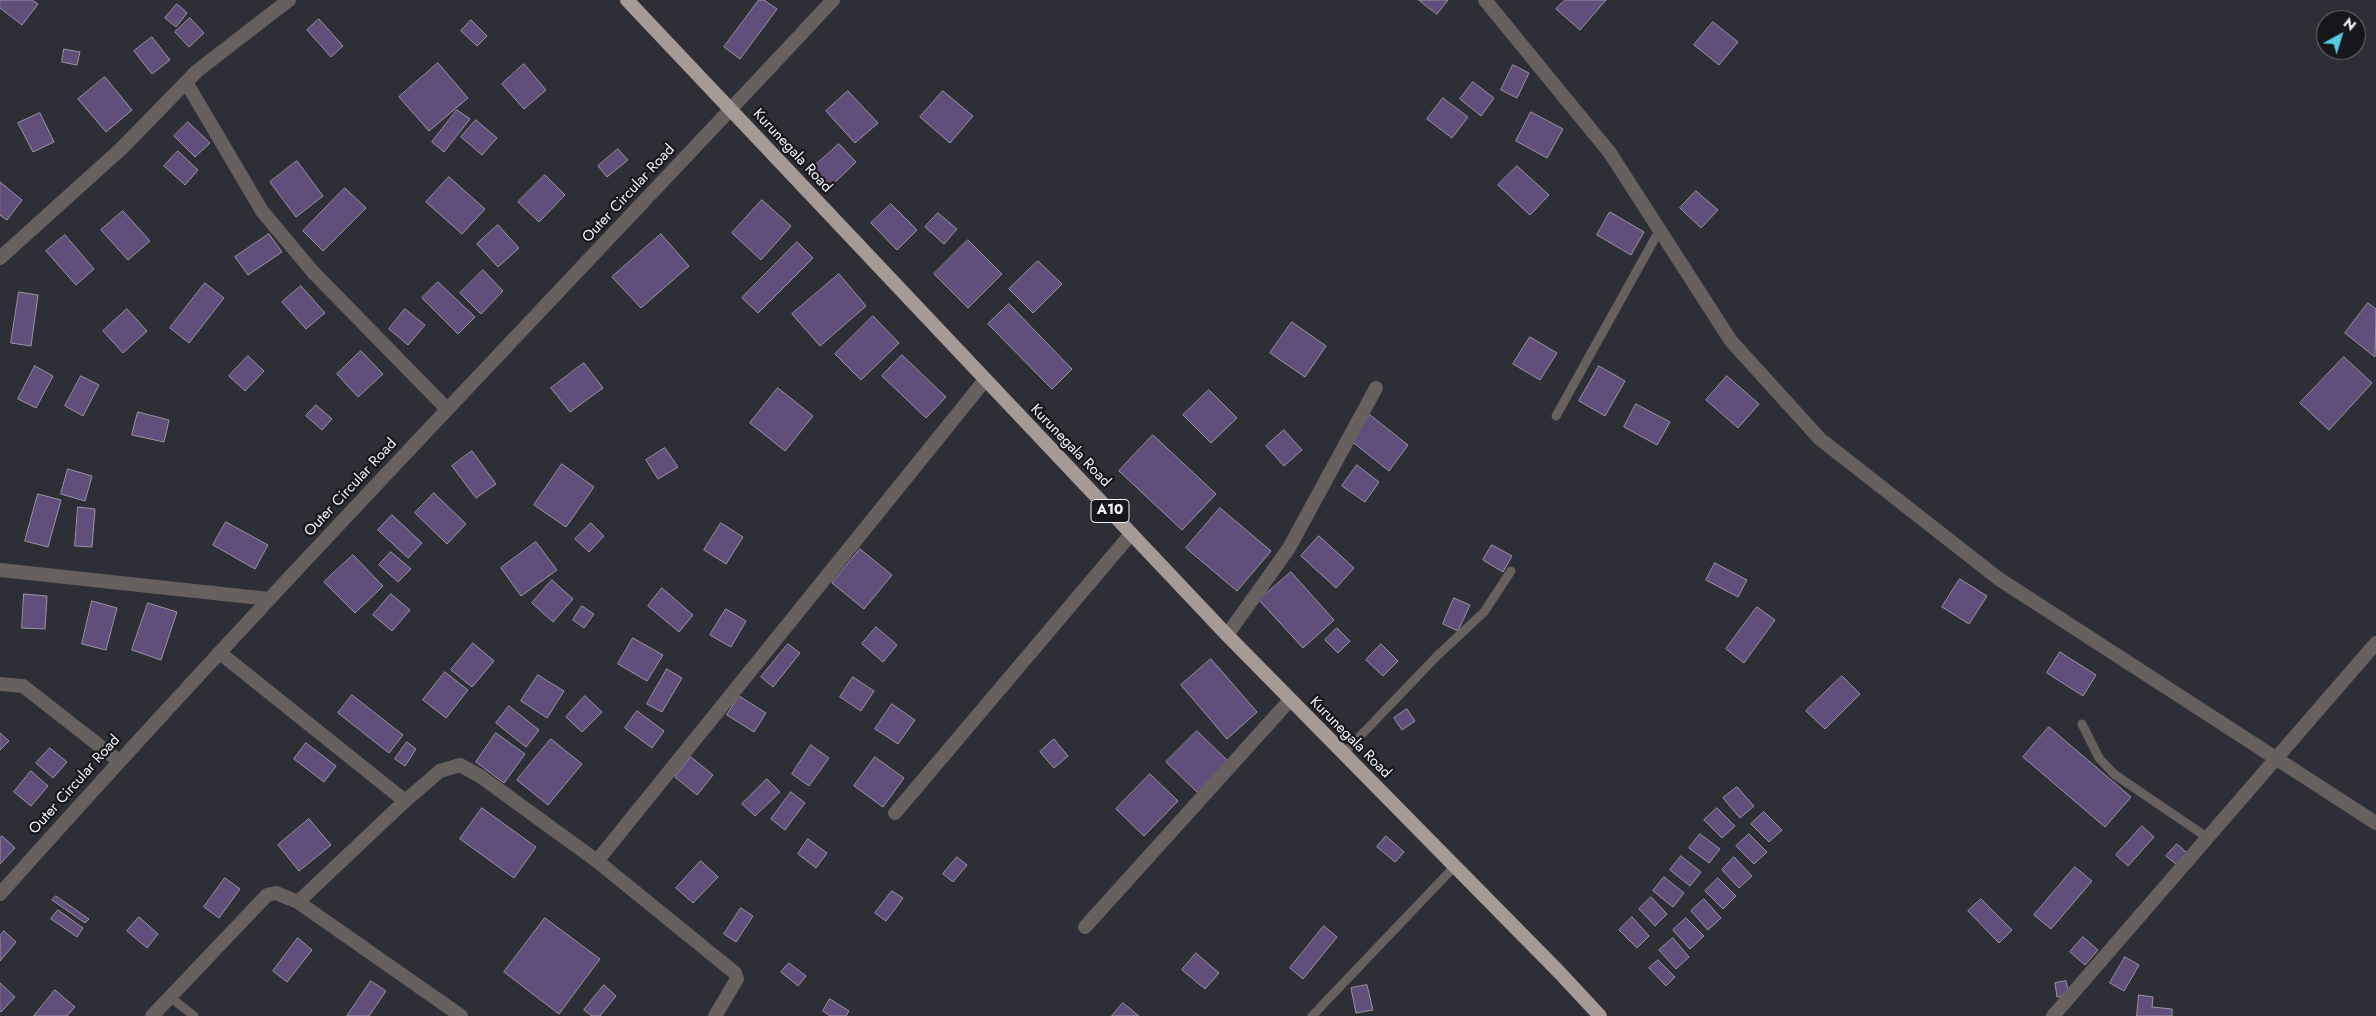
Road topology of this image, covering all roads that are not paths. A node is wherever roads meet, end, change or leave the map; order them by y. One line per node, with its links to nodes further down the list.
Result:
1 (289, 0): 5 (street)
2 (627, 0): 6 (highway, Kurunegala Road / A10)
3 (833, 0): 6 (street, Outer Circular Road)
4 (1485, 0): 7 (street)
5 (186, 82): 8 (street); 11 (street)
6 (730, 110): 9 (highway, Kurunegala Road / A10); 11 (street, Outer Circular Road)
7 (1660, 231): 12 (lane); 24 (street)
8 (0, 258)
9 (985, 380): 13 (highway, Kurunegala Road / A10); 30 (street)
10 (1376, 388): 17 (street)
11 (447, 409): 16 (street, Outer Circular Road)
12 (1556, 416)
13 (1132, 534): 17 (highway, Kurunegala Road / A10); 27 (street)
14 (0, 570): 16 (street)
15 (1511, 571): 23 (lane)
16 (268, 599): 19 (street, Outer Circular Road)
17 (1228, 636): 21 (highway, Kurunegala Road / A10)
18 (2376, 643): 24 (street)
19 (220, 652): 25 (street, Outer Circular Road); 26 (street)
20 (0, 684): 25 (street)
21 (1290, 700): 23 (highway, Kurunegala Road / A10); 34 (street)
22 (2082, 724): 29 (lane)
23 (1343, 754): 31 (highway, Kurunegala Road / A10)
24 (2277, 759): 28 (street); 29 (street)
25 (119, 761): 32 (street, Outer Circular Road)
26 (405, 801): 30 (street); 33 (street)
27 (895, 813)
28 (2376, 823)
29 (2208, 838): 42 (street)
30 (597, 861): 39 (street)
31 (1454, 866): 40 (lane); 41 (highway, Kurunegala Road / A10)
32 (0, 894)
33 (298, 902): 35 (street); 38 (street)
34 (1085, 926)
35 (170, 997): 36 (street); 37 (lane)
36 (152, 1016)
37 (194, 1016)
38 (461, 1016)
39 (715, 1016)
40 (1312, 1016)
41 (1600, 1016)
42 (2053, 1016)

